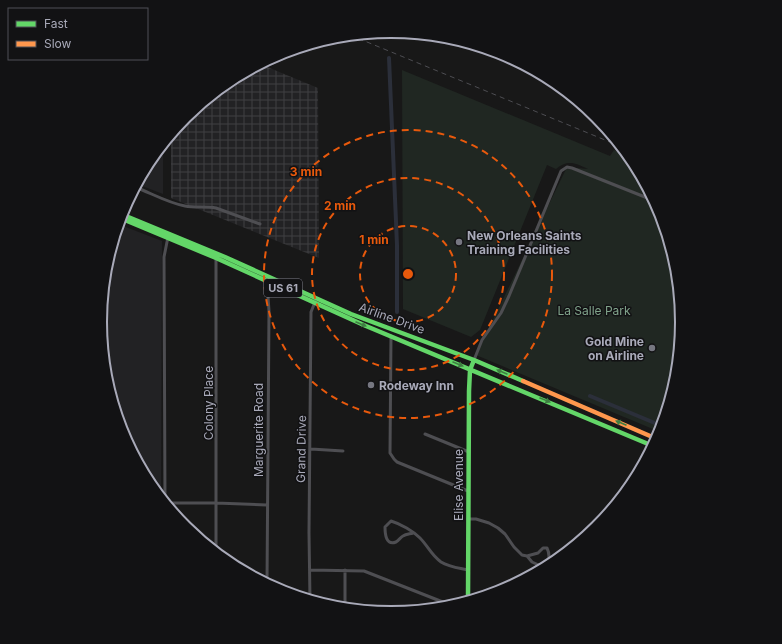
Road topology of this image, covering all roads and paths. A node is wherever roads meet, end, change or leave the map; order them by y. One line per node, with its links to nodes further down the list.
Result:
1 (140, 189): 5 (street)
2 (647, 198): 12 (street)
3 (127, 217): 6 (main road, Airline Drive / US 61)
4 (126, 220): 6 (main road, Airline Drive / US 61)
5 (260, 224)
6 (168, 235): 7 (main road, Airline Drive / US 61); 23 (street)
7 (217, 256): 8 (main road, Airline Drive / US 61); 25 (street, Colony Place)
8 (268, 278): 9 (main road, Airline Drive / US 61); 26 (street, Marguerite Road)
9 (316, 300): 10 (main road, Airline Drive / US 61); 11 (main road, Airline Drive / US 61, one-way to 11); 19 (street, Grand Drive)
10 (392, 328): 11 (street); 12 (main road, Airline Drive / US 61)
11 (391, 337): 13 (main road, Airline Drive / US 61, one-way to 13); 22 (street)
12 (474, 360): 13 (main road); 14 (main road, Airline Drive / US 61, one-way to 12)
13 (470, 370): 15 (main road, Airline Drive / US 61, one-way to 15); 21 (main road, Elise Avenue)
14 (575, 403): 15 (main road); 17 (main road, Airline Drive / US 61, one-way to 14)
15 (571, 411): 18 (main road, Airline Drive / US 61)
16 (425, 434): 21 (street)
17 (651, 436)
18 (648, 444)
19 (311, 449): 20 (street); 33 (street, Grand Drive)
20 (343, 450)
21 (469, 452): 22 (main road, Elise Avenue)
22 (468, 491): 27 (main road, Elise Avenue)
23 (165, 494)
24 (172, 503): 25 (street)
25 (216, 503): 26 (street); 29 (street, Colony Place)
26 (267, 505): 36 (street, Marguerite Road)
27 (468, 518): 30 (street); 35 (main road, Elise Avenue)
28 (413, 533): 28 (street); 35 (street)
29 (216, 545)
30 (527, 556): 31 (street); 32 (street)
31 (548, 558)
32 (538, 565)
33 (310, 570): 34 (street); 37 (street, Grand Drive)
34 (345, 570): 39 (street); 40 (street)
35 (468, 570): 38 (main road, Elise Avenue)
36 (267, 578)
37 (310, 594)
38 (468, 595)
39 (345, 602)
40 (442, 602)

